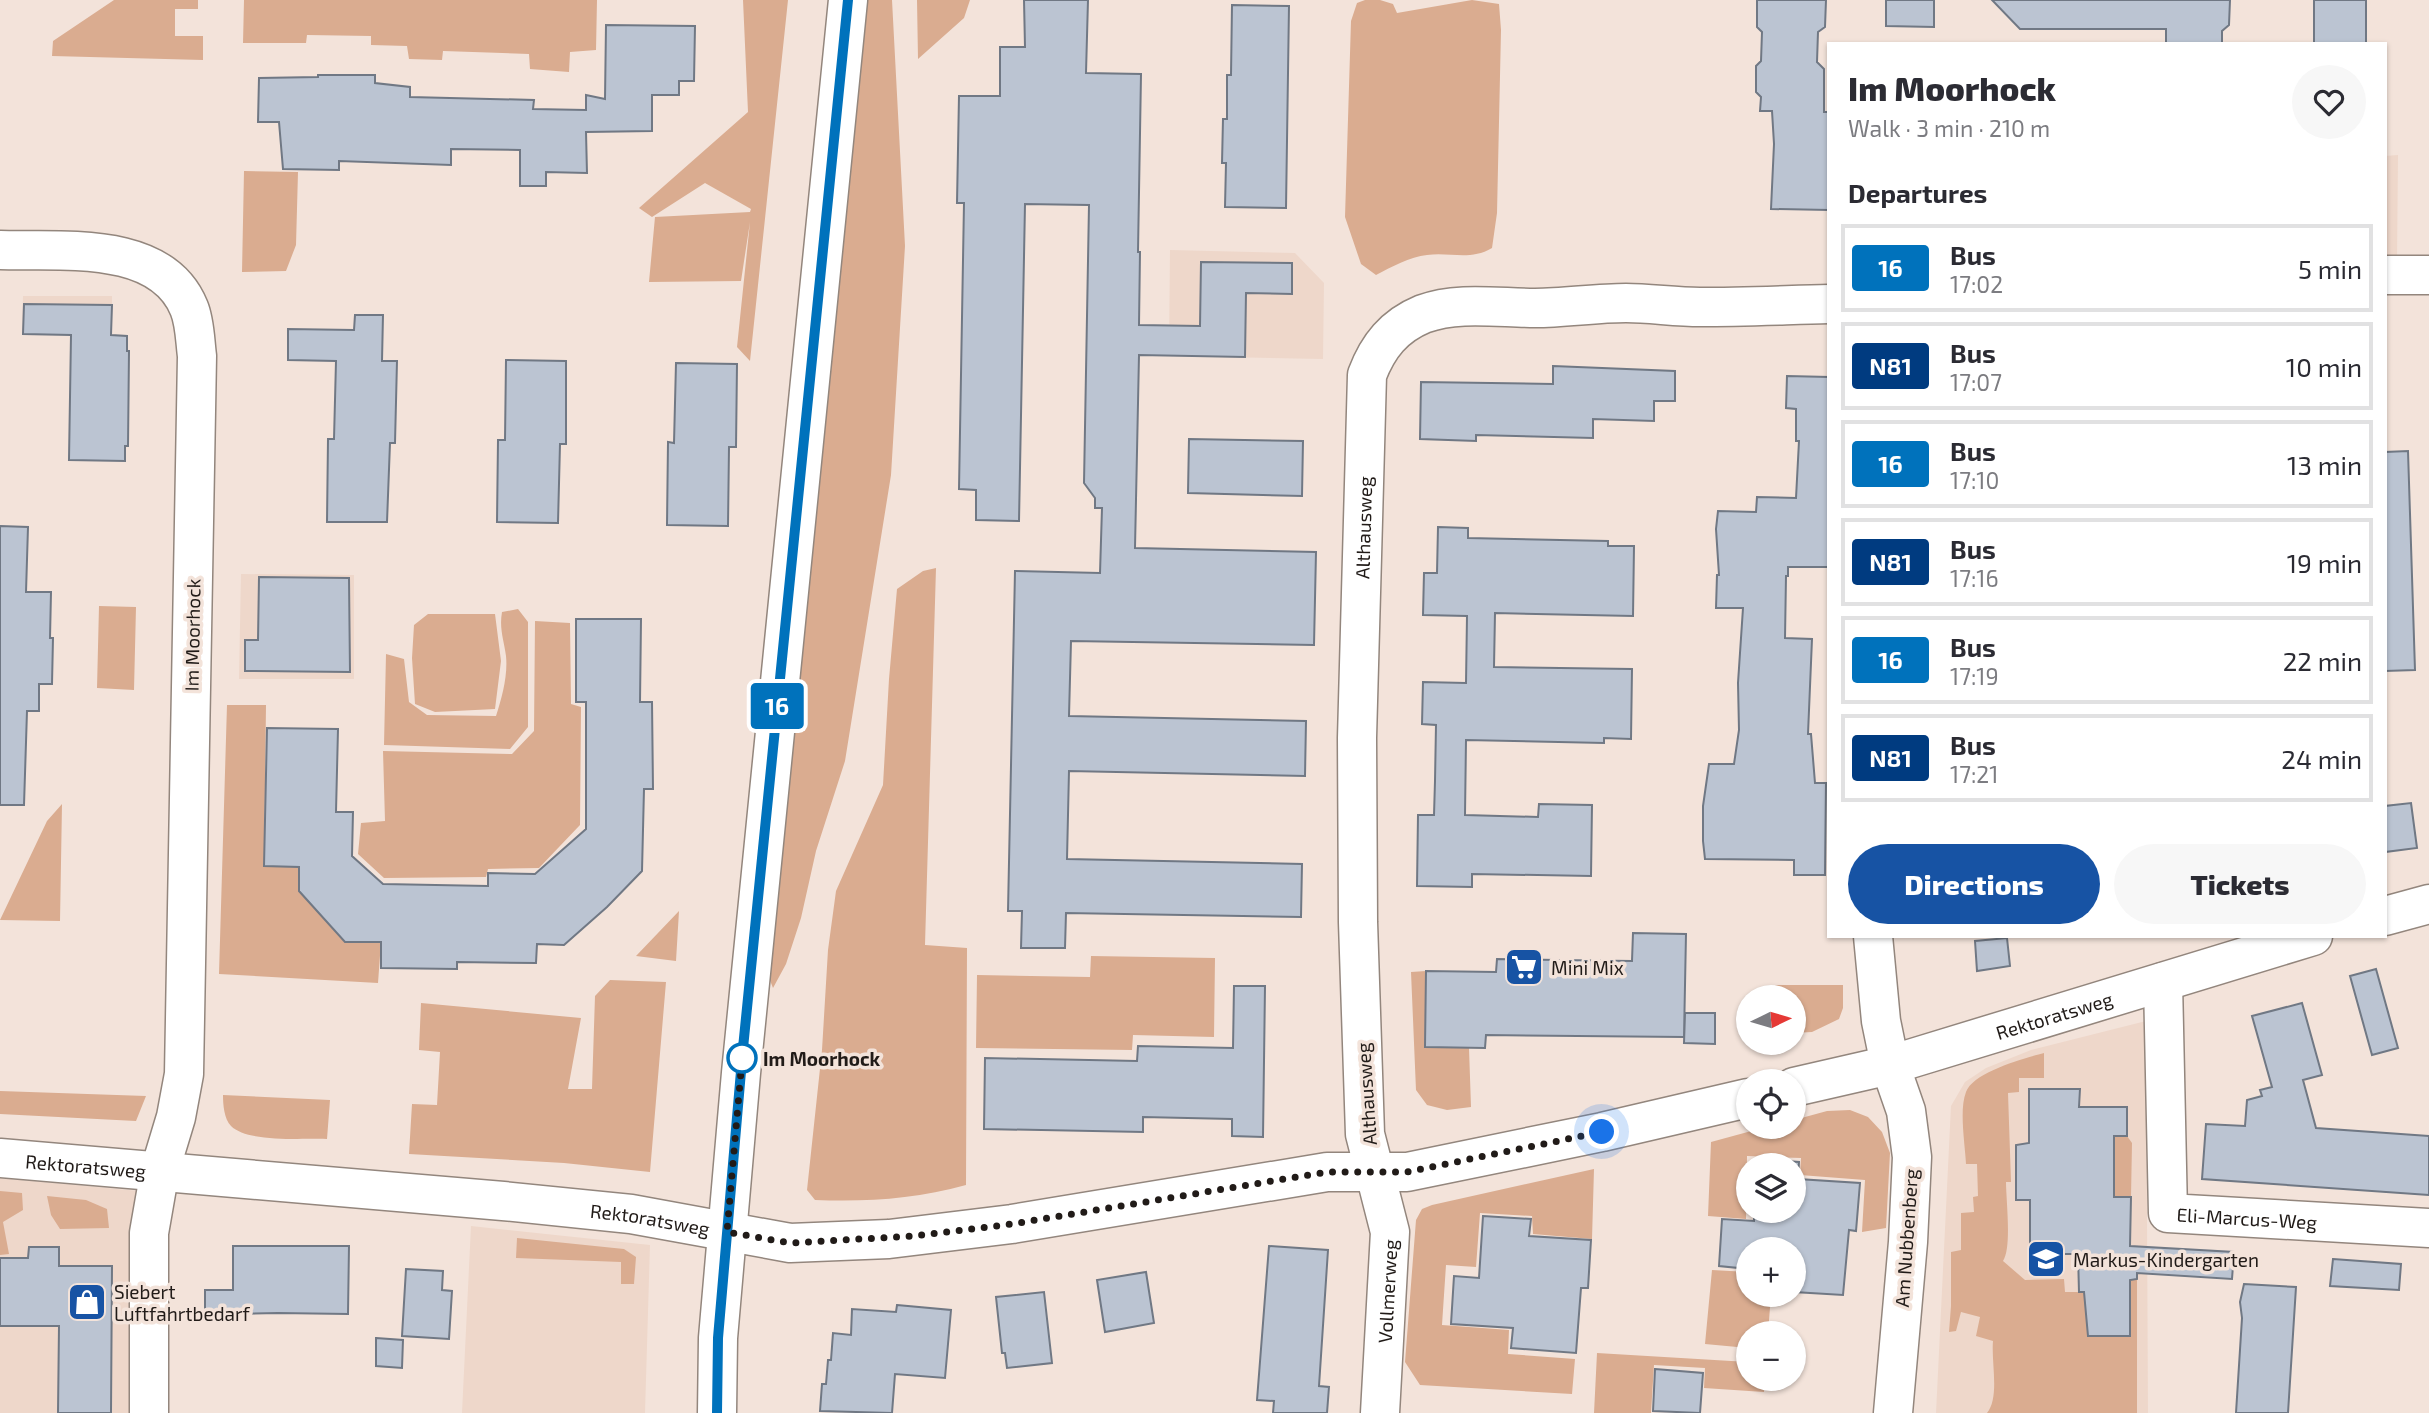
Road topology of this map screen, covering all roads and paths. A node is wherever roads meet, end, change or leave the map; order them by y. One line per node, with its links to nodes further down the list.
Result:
1 (848, 0): 18 (street)
2 (0, 250): 15 (street, Im Moorhock)
3 (2387, 275): 4 (street)
4 (2429, 275)
5 (1827, 304): 16 (street, Althausweg)
6 (2429, 904): 7 (street)
7 (2387, 915)
8 (1873, 938): 11 (street)
9 (2306, 938): 10 (street, Rektoratsweg)
10 (2163, 982): 11 (street, Rektoratsweg); 17 (street, Eli-Marcus-Weg)
11 (1890, 1065): 12 (street, Rektoratsweg); 22 (street, Am Nubbenberg)
12 (1806, 1084)
13 (1736, 1101): 16 (street, Rektoratsweg)
14 (0, 1158): 15 (street, Rektoratsweg)
15 (160, 1170): 18 (street, Rektoratsweg); 19 (street, Im Moorhock)
16 (1376, 1171): 18 (street, Rektoratsweg); 21 (street, Vollmerweg)
17 (2429, 1228)
18 (727, 1232): 20 (street)
19 (149, 1413)
20 (717, 1413)
21 (1380, 1413)
22 (1893, 1413)

